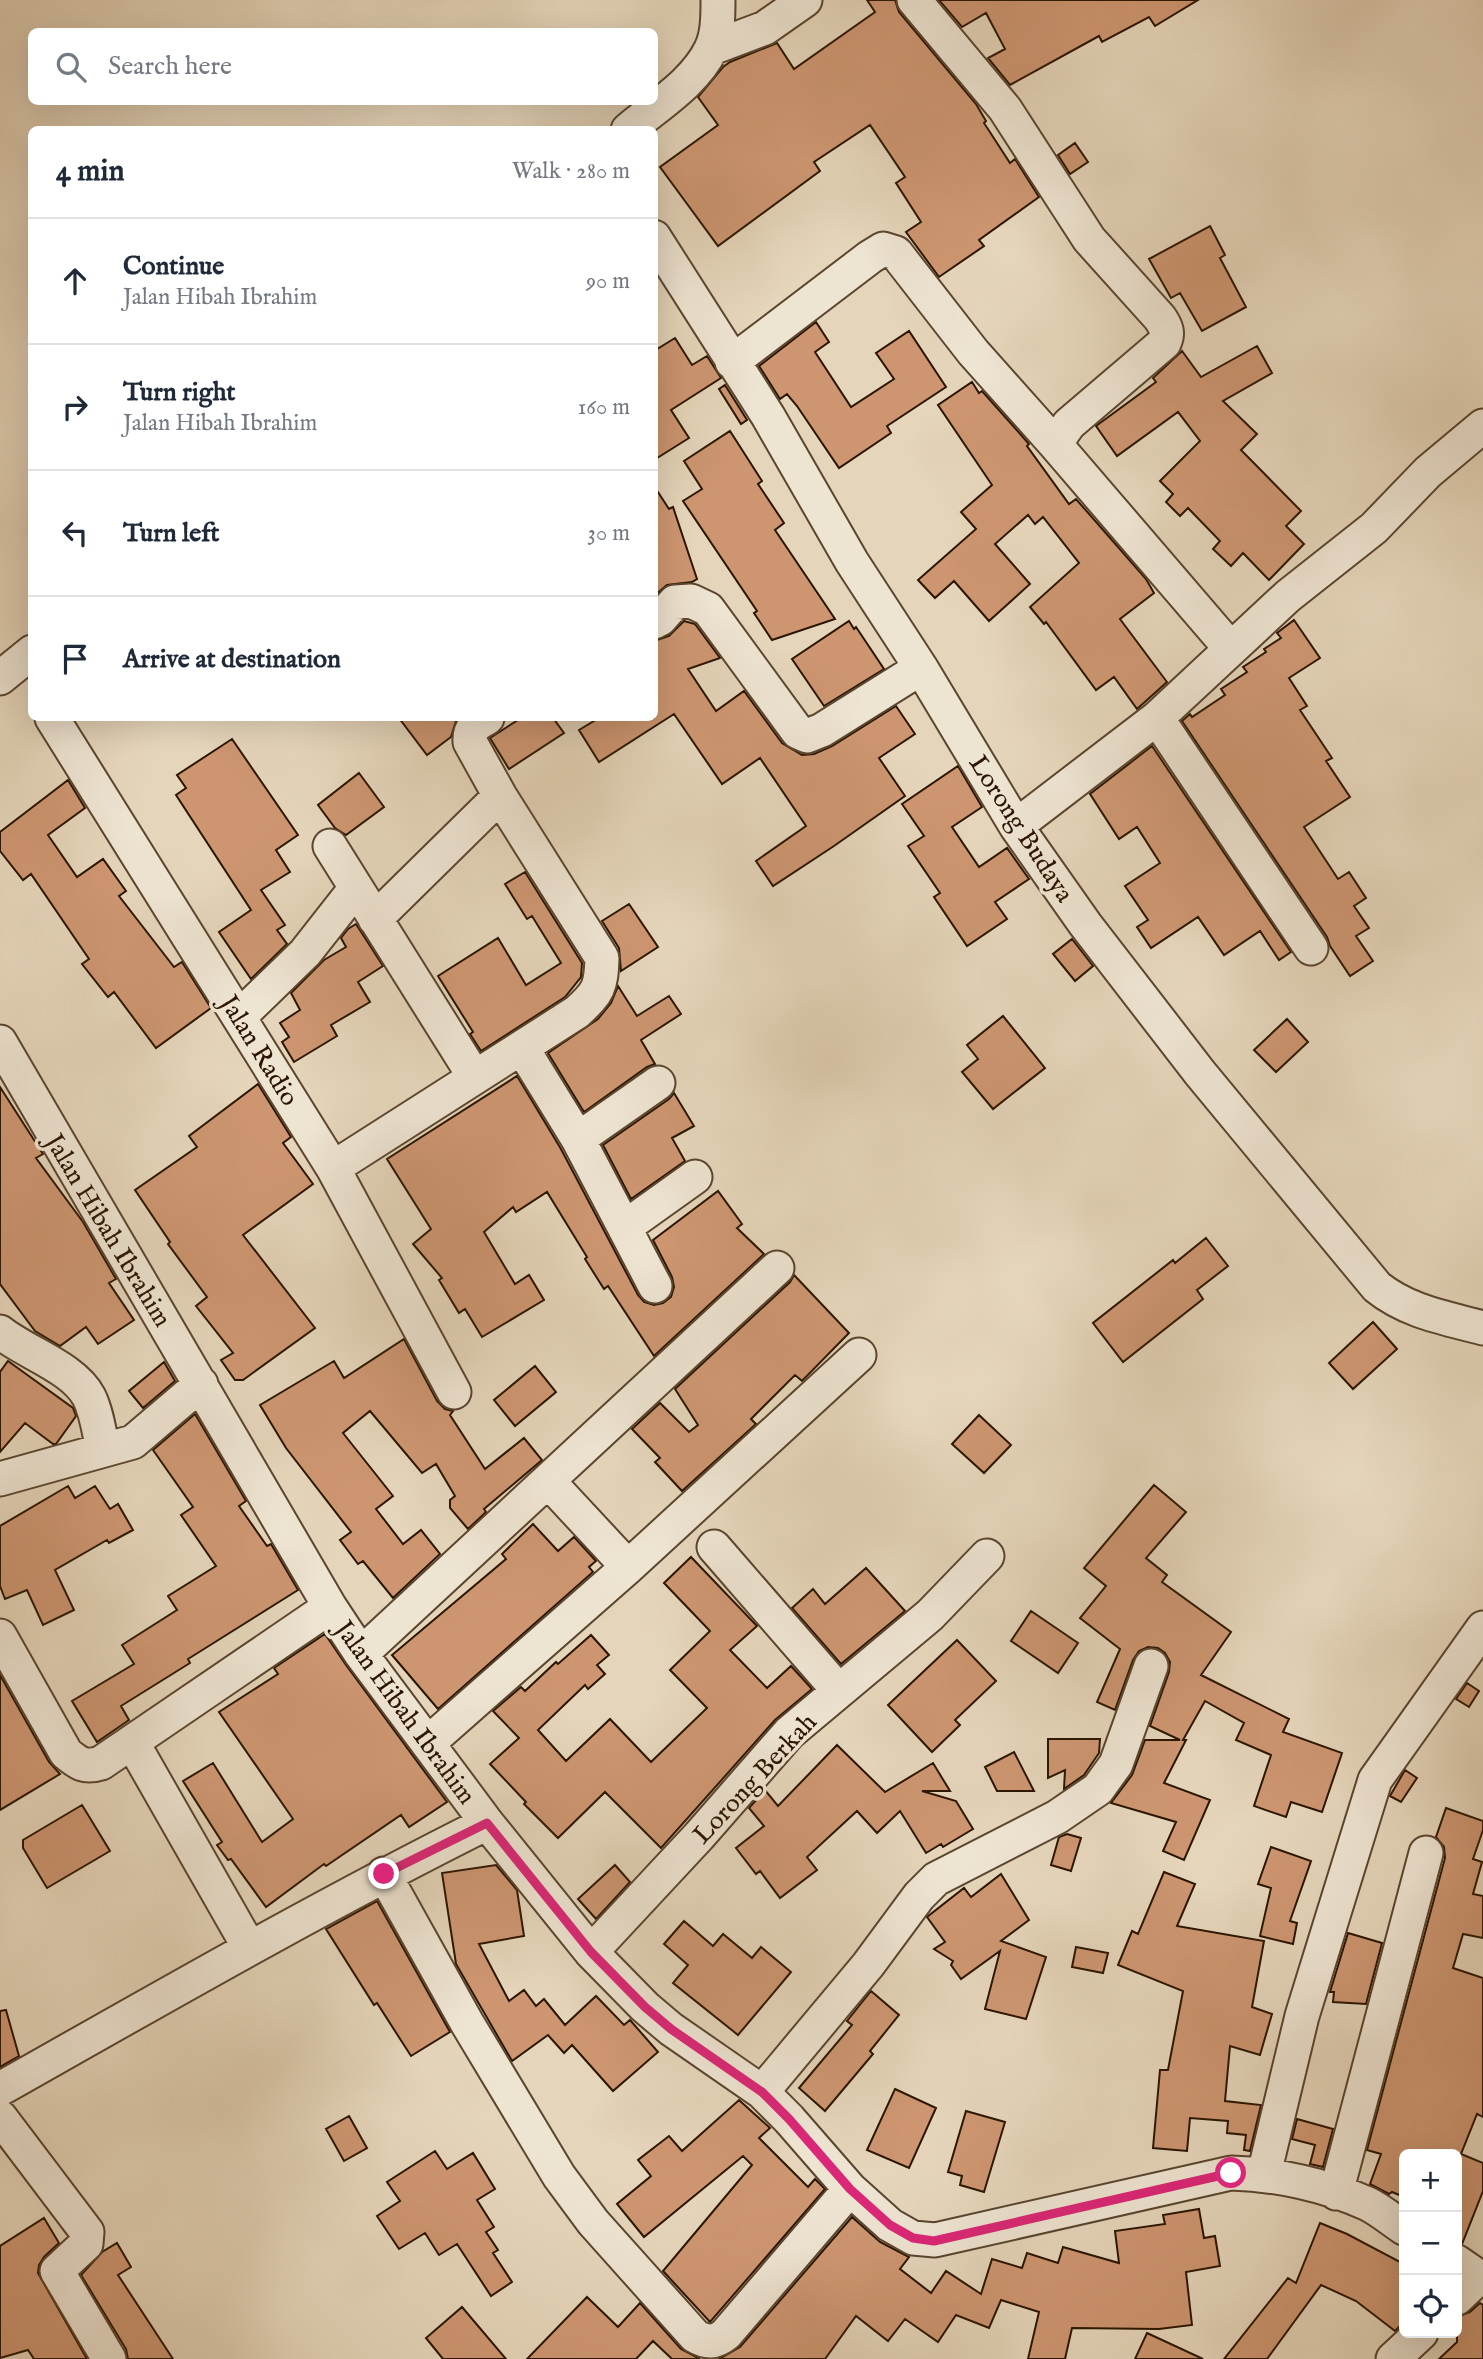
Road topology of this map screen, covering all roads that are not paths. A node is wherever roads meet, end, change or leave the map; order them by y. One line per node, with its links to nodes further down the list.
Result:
1 (718, 0): 4 (street)
2 (805, 0): 4 (street)
3 (914, 0): 9 (street)
4 (712, 48): 5 (street)
5 (633, 126)
6 (658, 243): 7 (street, Lorong Budaya)
7 (732, 362): 9 (street); 12 (street, Lorong Budaya)
8 (1483, 426): 11 (street)
9 (1055, 444): 11 (street)
10 (658, 615): 12 (street)
11 (1231, 649): 13 (street)
12 (921, 668): 17 (street, Lorong Budaya)
13 (1157, 718): 17 (street); 21 (street)
14 (54, 721): 22 (street, Jalan Radio)
15 (482, 721): 16 (street)
16 (500, 796): 20 (street); 24 (street)
17 (1016, 826): 33 (street, Lorong Budaya)
18 (330, 846): 19 (street)
19 (356, 888): 20 (street); 22 (street)
20 (375, 919): 25 (street)
21 (1311, 948)
22 (239, 1017): 28 (street, Jalan Radio)
23 (0, 1042): 36 (street, Jalan Hibah Ibrahim)
24 (522, 1048): 25 (street); 27 (street)
25 (474, 1076): 28 (street)
26 (658, 1083): 27 (street)
27 (578, 1139): 30 (street)
28 (333, 1168): 37 (street, Jalan Radio)
29 (695, 1177): 30 (street)
30 (625, 1227): 32 (street)
31 (776, 1268): 40 (street)
32 (656, 1286)
33 (1483, 1328)
34 (0, 1332): 38 (street)
35 (859, 1355): 43 (street)
36 (201, 1384): 38 (street); 44 (street, Jalan Hibah Ibrahim)
37 (454, 1392)
38 (103, 1450): 39 (street)
39 (0, 1479)
40 (549, 1482): 43 (street); 47 (street)
41 (714, 1547): 49 (street)
42 (987, 1556): 49 (street, Lorong Berkah)
43 (628, 1567): 51 (street)
44 (330, 1607): 47 (street, Jalan Hibah Ibrahim); 50 (street)
45 (1483, 1628): 60 (street)
46 (0, 1636): 50 (street)
47 (362, 1654): 51 (street, Jalan Hibah Ibrahim)
48 (1151, 1667): 58 (street)
49 (839, 1691): 56 (street, Lorong Berkah)
50 (132, 1742): 55 (street)
51 (428, 1742): 52 (street, Jalan Hibah Ibrahim)
52 (487, 1823): 54 (street); 56 (street, Jalan Hibah Ibrahim)
53 (1426, 1853): 62 (street)
54 (384, 1874): 55 (street); 61 (street)
55 (249, 1947): 57 (street)
56 (591, 1952): 58 (street, Jalan Hibah Ibrahim)
57 (0, 2090)
58 (762, 2092): 61 (street, Jalan Hibah Ibrahim)
59 (0, 2117): 65 (street)
60 (1264, 2174): 61 (street, Jalan Hibah Ibrahim); 62 (street, Jalan Hibah Ibrahim)
61 (850, 2189)
62 (1336, 2193): 63 (street, Jalan Hibah Ibrahim)
63 (1399, 2225)
64 (1416, 2338): 66 (street)
65 (109, 2359)
66 (1393, 2359)

